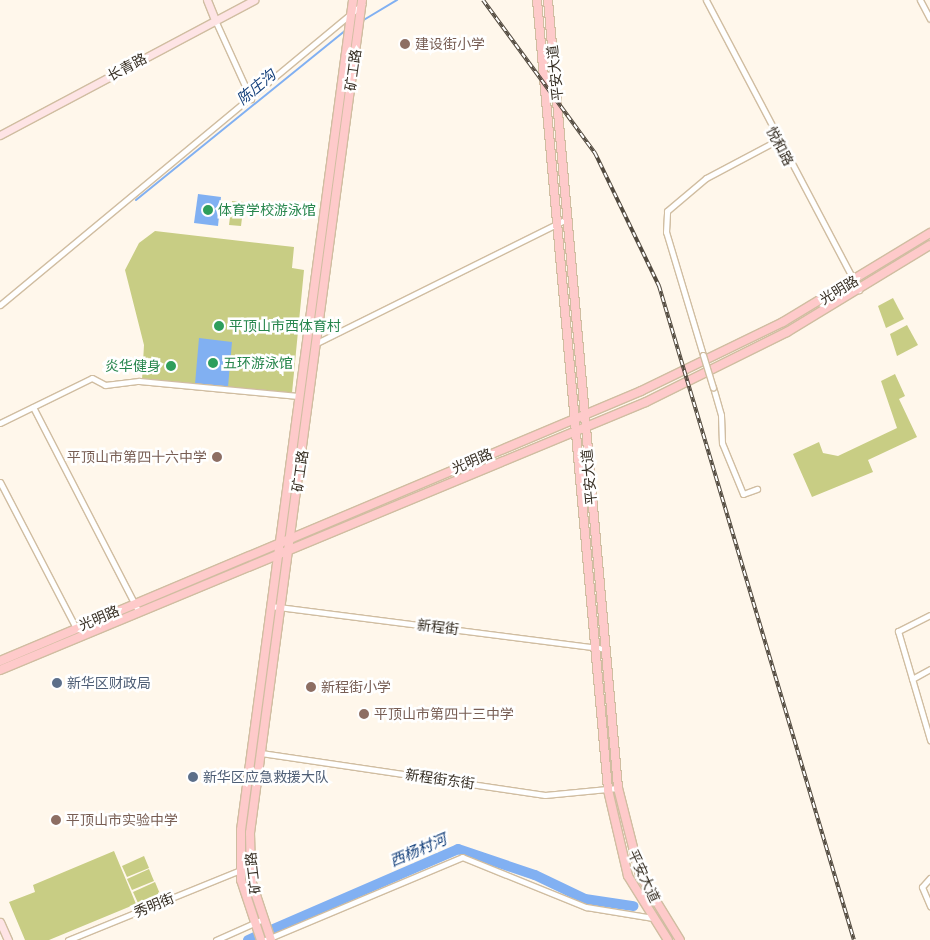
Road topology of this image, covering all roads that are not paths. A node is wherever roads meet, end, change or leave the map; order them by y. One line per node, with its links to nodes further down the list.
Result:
1 (207, 0): 11 (street)
2 (254, 0): 11 (street, 长青路)
3 (353, 0): 9 (main road, 矿工路)
4 (537, 0): 16 (main road, 平安大道)
5 (548, 0): 15 (main road, 平安大道)
6 (706, 0): 14 (street, 悦和路)
7 (920, 0): 10 (street)
8 (362, 5): 9 (street); 22 (main road, 矿工路)
9 (352, 14): 12 (street); 23 (main road, 矿工路)
10 (930, 19)
11 (215, 20): 12 (street); 13 (street, 长青路)
12 (251, 99): 21 (street)
13 (0, 135)
14 (776, 141): 19 (street, 悦和路); 31 (street, bridge)
15 (567, 219): 16 (street); 25 (main road, 平安大道)
16 (557, 224): 22 (street); 26 (main road, 平安大道)
17 (930, 232): 19 (main road, 光明路)
18 (930, 246): 20 (main road, 光明路)
19 (853, 281): 20 (street, 悦和路); 25 (main road, 光明路)
20 (859, 290): 28 (main road, 光明路)
21 (0, 305)
22 (316, 343): 32 (main road, 矿工路)
23 (298, 396): 24 (street); 33 (main road, 矿工路)
24 (33, 407): 27 (street); 36 (street)
25 (583, 415): 26 (main road, 光明路); 28 (main road, 平安大道)
26 (572, 419): 29 (main road, 平安大道); 32 (main road, 光明路)
27 (0, 423)
28 (584, 428): 29 (main road, 光明路); 43 (main road, 平安大道)
29 (574, 432): 34 (main road, 光明路); 42 (main road, 平安大道)
30 (0, 482): 41 (street)
31 (757, 489)
32 (291, 537): 33 (main road, 光明路); 34 (main road, 矿工路)
33 (280, 542): 35 (main road, 矿工路); 36 (main road, 光明路)
34 (289, 550): 35 (main road, 光明路); 38 (main road, 矿工路)
35 (278, 556): 37 (main road, 矿工路); 39 (main road, 光明路)
36 (134, 604): 39 (street); 41 (main road, 光明路)
37 (271, 606): 38 (street, 新程街); 52 (main road, 矿工路)
38 (281, 608): 42 (street, 新程街); 49 (main road, 矿工路)
39 (139, 612): 46 (main road, 光明路)
40 (930, 615): 47 (street)
41 (76, 628): 44 (main road, 光明路)
42 (594, 647): 43 (street, 新程街); 51 (main road, 平安大道)
43 (605, 648): 50 (main road, 平安大道)
44 (0, 661)
45 (930, 669): 47 (street)
46 (0, 670)
47 (912, 678): 48 (street)
48 (930, 740)
49 (261, 753): 51 (street, 新程街东街); 57 (main road, 矿工路)
50 (618, 788): 51 (street, 新程街东街); 65 (main road, 平安大道)
51 (608, 790): 55 (main road, 平安大道)
52 (240, 870): 58 (main road, 矿工路); 61 (street, 秀明街)
53 (930, 878): 54 (street)
54 (930, 906)
55 (653, 918): 59 (street); 64 (main road, 平安大道)
56 (0, 922): 60 (street)
57 (264, 923): 58 (street); 59 (main road, 矿工路)
58 (255, 926): 62 (street); 63 (main road, 矿工路)
59 (269, 939)
60 (8, 940)
61 (68, 940)
62 (216, 940)
63 (261, 940)
64 (668, 940)
65 (680, 940)

